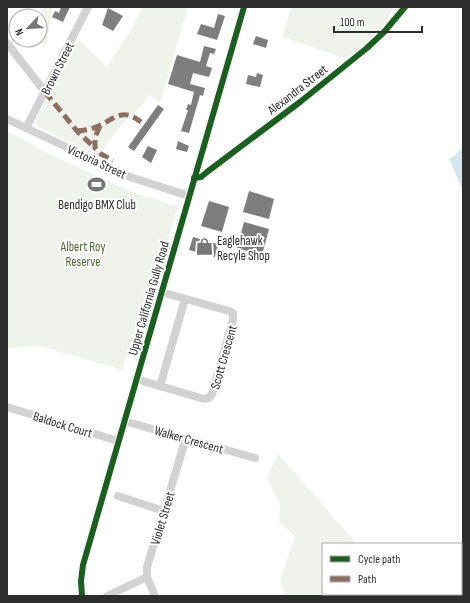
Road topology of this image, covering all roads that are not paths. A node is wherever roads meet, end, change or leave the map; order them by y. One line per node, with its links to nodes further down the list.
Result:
1 (88, 7): 5 (street, Brown Street)
2 (244, 7): 8 (street, Upper California Gully Road)
3 (405, 7): 8 (street, Alexandra Street)
4 (7, 43): 5 (street)
5 (45, 92): 7 (street, Brown Street)
6 (7, 119): 7 (street, Victoria Street)
7 (26, 128): 9 (street, Victoria Street)
8 (194, 178): 9 (street, Upper California Gully Road)
9 (189, 196): 10 (street, Upper California Gully Road)
10 (161, 292): 11 (street, Scott Crescent); 12 (street, Upper California Gully Road)
11 (185, 299): 13 (street); 13 (street, Scott Crescent)
12 (136, 379): 13 (street, Scott Crescent); 15 (street, Upper California Gully Road)
13 (160, 386)
14 (7, 407): 17 (street, Baldock Court)
15 (124, 421): 16 (street, Walker Crescent); 17 (street, Upper California Gully Road)
16 (186, 438): 18 (street, Walker Crescent); 20 (street, Violet Street)
17 (118, 441): 22 (street, Upper California Gully Road)
18 (255, 458)
19 (118, 496): 20 (street)
20 (164, 511): 21 (street, Violet Street)
21 (146, 577): 23 (street); 24 (street)
22 (82, 596)
23 (107, 596)
24 (155, 596)

